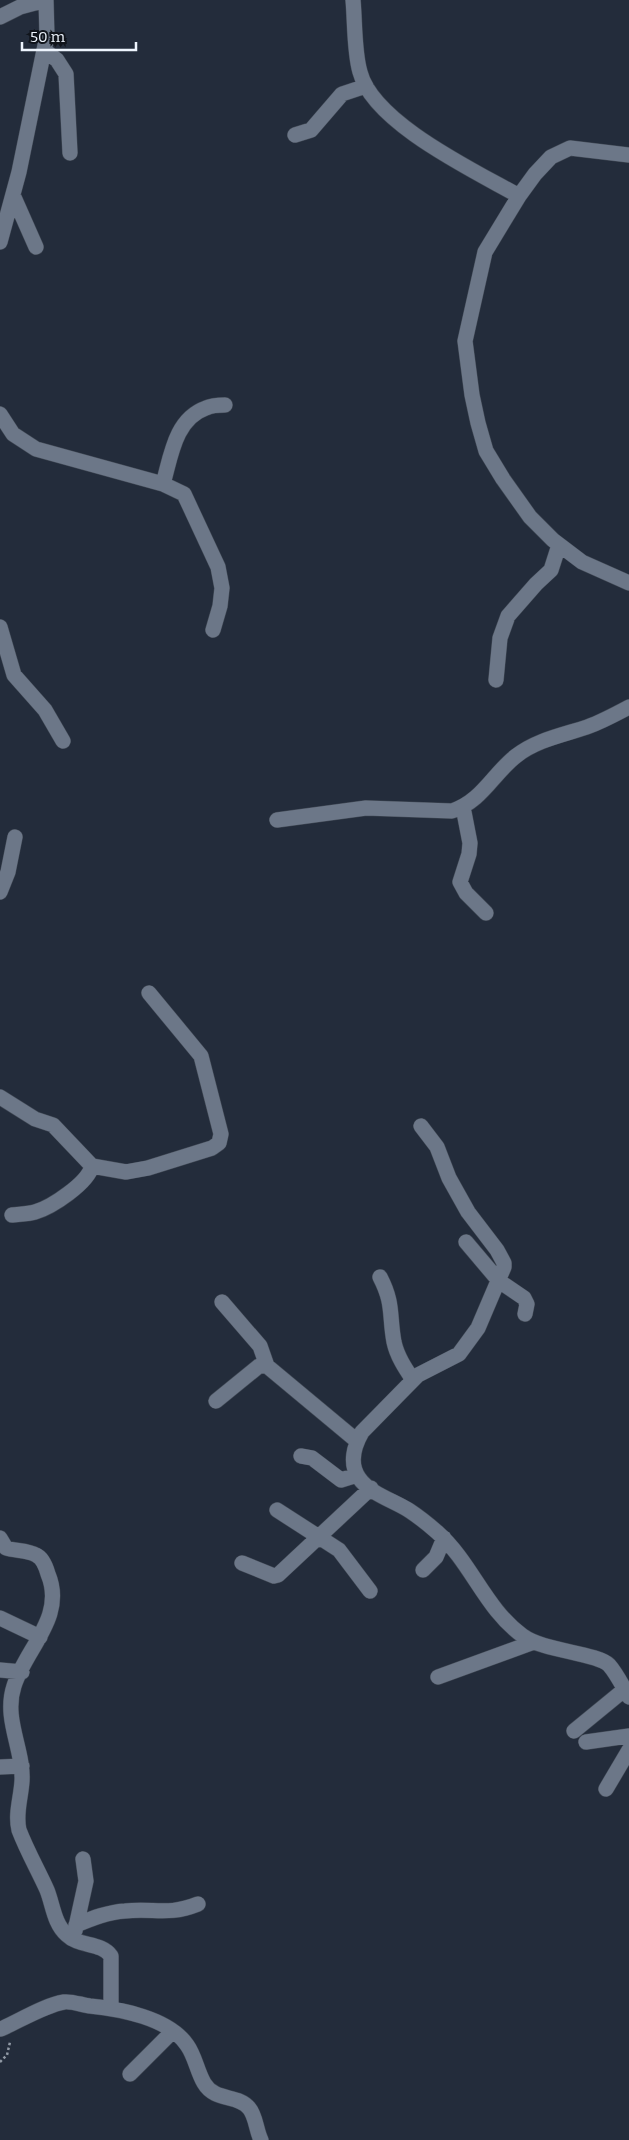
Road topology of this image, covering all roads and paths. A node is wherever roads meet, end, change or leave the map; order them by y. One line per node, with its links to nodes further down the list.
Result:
1 (46, 0): 3 (street); 4 (street)
2 (353, 0): 5 (street)
3 (0, 17)
4 (44, 50): 7 (street); 9 (street)
5 (366, 86): 6 (street); 10 (street)
6 (295, 136)
7 (70, 152)
8 (629, 155): 10 (street)
9 (13, 195): 11 (street); 12 (street)
10 (519, 196): 16 (street)
11 (0, 242)
12 (36, 247)
13 (225, 405): 15 (street)
14 (0, 414): 15 (street)
15 (163, 484): 19 (street)
16 (559, 545): 17 (street); 20 (street)
17 (629, 583)
18 (0, 627): 22 (street)
19 (213, 630)
20 (496, 680)
21 (629, 707): 23 (street)
22 (63, 741)
23 (463, 807): 24 (street); 27 (street)
24 (277, 820)
25 (15, 838): 26 (street)
26 (0, 892)
27 (486, 913)
28 (149, 993): 31 (street)
29 (0, 1096): 31 (street)
30 (421, 1126): 35 (street)
31 (92, 1166): 32 (street)
32 (12, 1215)
33 (466, 1242): 35 (street)
34 (380, 1278): 39 (street)
35 (499, 1280): 37 (street); 39 (street)
36 (222, 1302): 38 (street)
37 (526, 1314)
38 (268, 1366): 40 (street); 41 (street)
39 (413, 1380): 41 (street)
40 (216, 1401)
41 (357, 1441): 43 (street)
42 (301, 1456): 43 (street)
43 (357, 1475): 44 (street)
44 (371, 1488): 46 (street); 48 (street)
45 (277, 1510): 46 (street)
46 (319, 1537): 49 (street); 51 (street)
47 (0, 1538): 53 (street)
48 (444, 1538): 50 (street); 54 (street)
49 (242, 1563)
50 (424, 1570)
51 (370, 1591)
52 (0, 1618): 53 (street)
53 (40, 1637): 56 (street)
54 (534, 1642): 57 (street); 58 (street)
55 (0, 1670): 56 (street)
56 (22, 1672): 63 (street)
57 (438, 1677)
58 (627, 1694): 59 (street)
59 (574, 1731)
60 (629, 1736): 61 (street)
61 (586, 1742)
62 (629, 1750): 65 (street)
63 (22, 1766): 64 (street); 69 (street)
64 (0, 1767)
65 (606, 1789)
66 (83, 1859): 68 (street)
67 (198, 1904): 68 (street)
68 (76, 1924): 69 (street)
69 (73, 1940): 70 (street)
70 (111, 2007): 71 (street); 72 (street)
71 (7, 2026): 73 (path)
72 (172, 2032): 74 (street); 75 (street)
73 (0, 2062)
74 (130, 2074)
75 (258, 2140)

